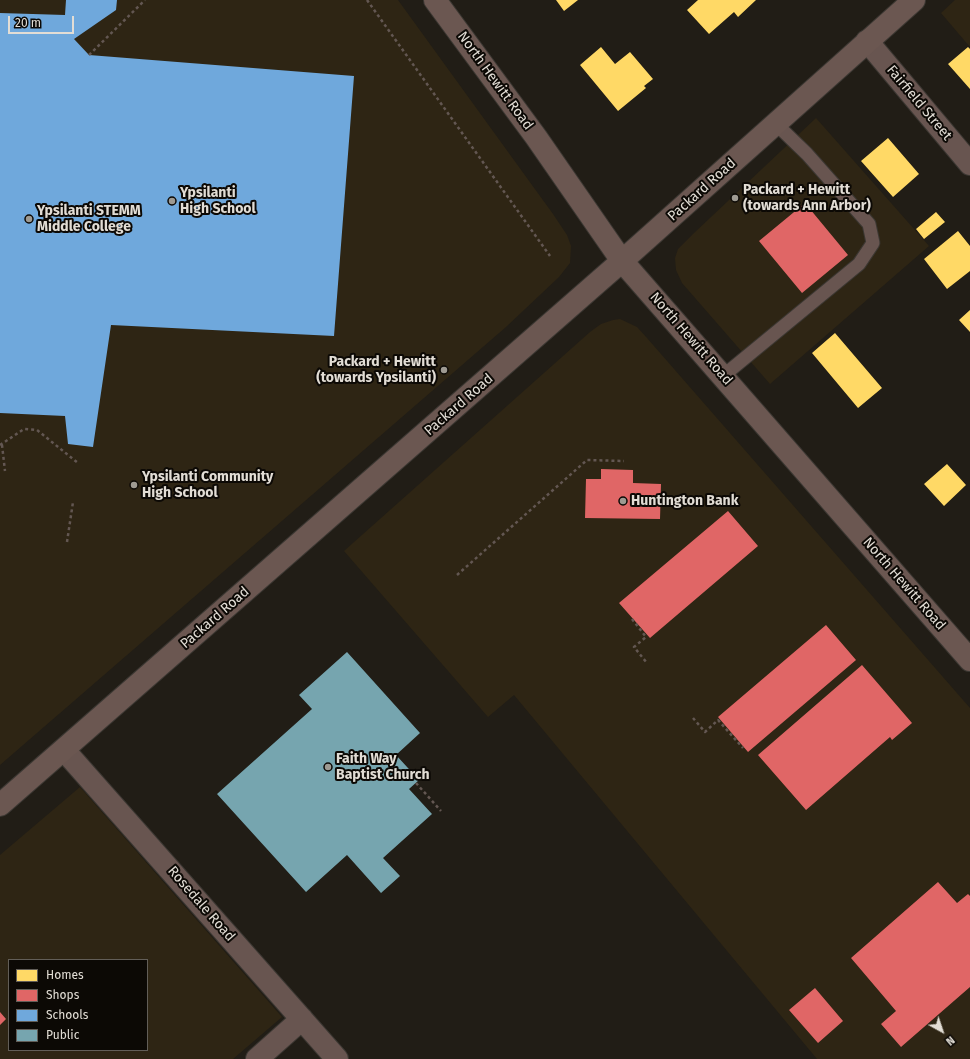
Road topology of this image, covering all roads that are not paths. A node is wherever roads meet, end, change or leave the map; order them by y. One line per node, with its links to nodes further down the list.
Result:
1 (435, 0): 6 (main road, North Hewitt Road)
2 (914, 0): 3 (main road, Packard Road)
3 (867, 41): 4 (main road, Packard Road); 5 (street, Fairfield Street)
4 (776, 124): 6 (main road, Packard Road); 7 (lane)
5 (970, 164)
6 (622, 261): 7 (main road, North Hewitt Road); 9 (main road, Packard Road)
7 (723, 376): 8 (main road, North Hewitt Road)
8 (970, 660)
9 (64, 750): 10 (main road, Packard Road); 11 (street, Rosedale Road)
10 (0, 805)
11 (302, 1019): 12 (street); 13 (street, Rosedale Road)
12 (257, 1059)
13 (337, 1059)

